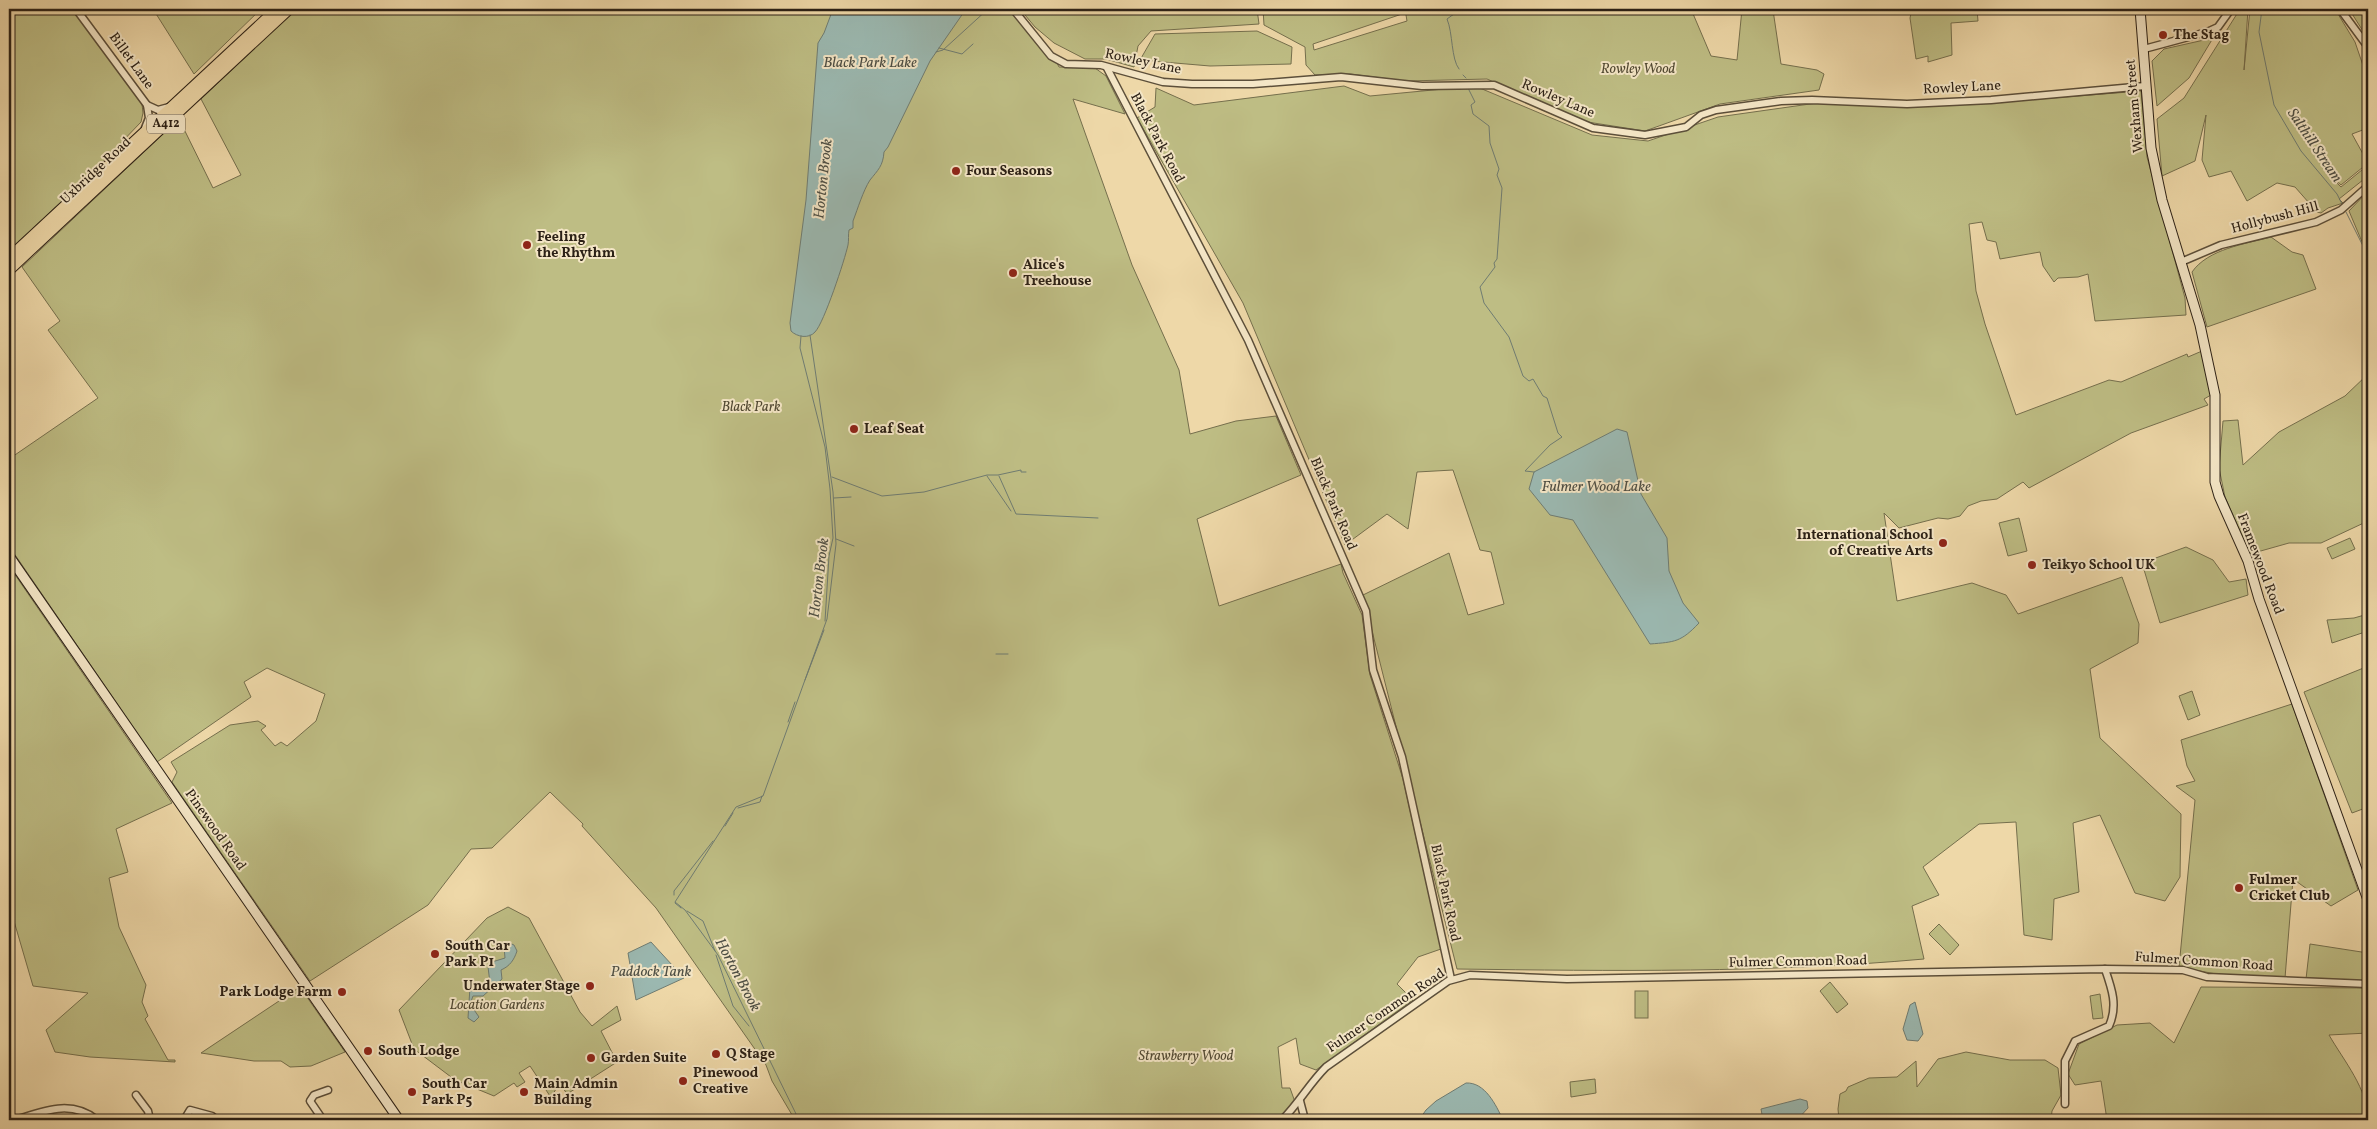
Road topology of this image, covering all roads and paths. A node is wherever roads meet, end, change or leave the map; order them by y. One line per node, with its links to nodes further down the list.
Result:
1 (76, 9): 12 (street, Billet Lane)
2 (277, 9): 13 (main road, Uxbridge Road / A412)
3 (289, 9): 19 (main road, Uxbridge Road / A412)
4 (1013, 9): 10 (street, Rowley Lane)
5 (2140, 9): 9 (street, Wexham Street)
6 (2231, 9): 9 (street)
7 (2340, 9): 8 (street)
8 (2368, 47)
9 (2144, 49): 11 (street, Wexham Street)
10 (1107, 68): 11 (street, Rowley Lane); 23 (street, Black Park Road)
11 (2145, 86): 16 (street, Wexham Street)
12 (147, 105): 13 (street, Billet Lane); 14 (street, Billet Lane)
13 (173, 106): 14 (main road, Uxbridge Road / A412)
14 (142, 133): 17 (main road, Uxbridge Road / A412)
15 (2368, 186): 18 (street, Hollybush Hill)
16 (2162, 200): 18 (street, Framewood Road)
17 (9, 258)
18 (2182, 262): 21 (street, Framewood Road)
19 (9, 270)
20 (9, 556): 35 (street, Pinewood Road)
21 (2368, 900)
22 (2105, 969): 23 (street, Fulmer Common Road); 24 (street, Fulmer Common Road); 28 (street)
23 (1451, 979): 27 (street, Fulmer Common Road)
24 (2368, 984)
25 (328, 1090): 34 (street)
26 (136, 1095): 31 (street)
27 (1300, 1101): 36 (street, Fulmer Common Road); 37 (street)
28 (2065, 1104)
29 (15, 1120): 30 (street)
30 (97, 1120)
31 (150, 1120)
32 (184, 1120): 33 (street)
33 (217, 1120)
34 (323, 1120)
35 (399, 1120)
36 (1282, 1120)
37 (1305, 1120)

